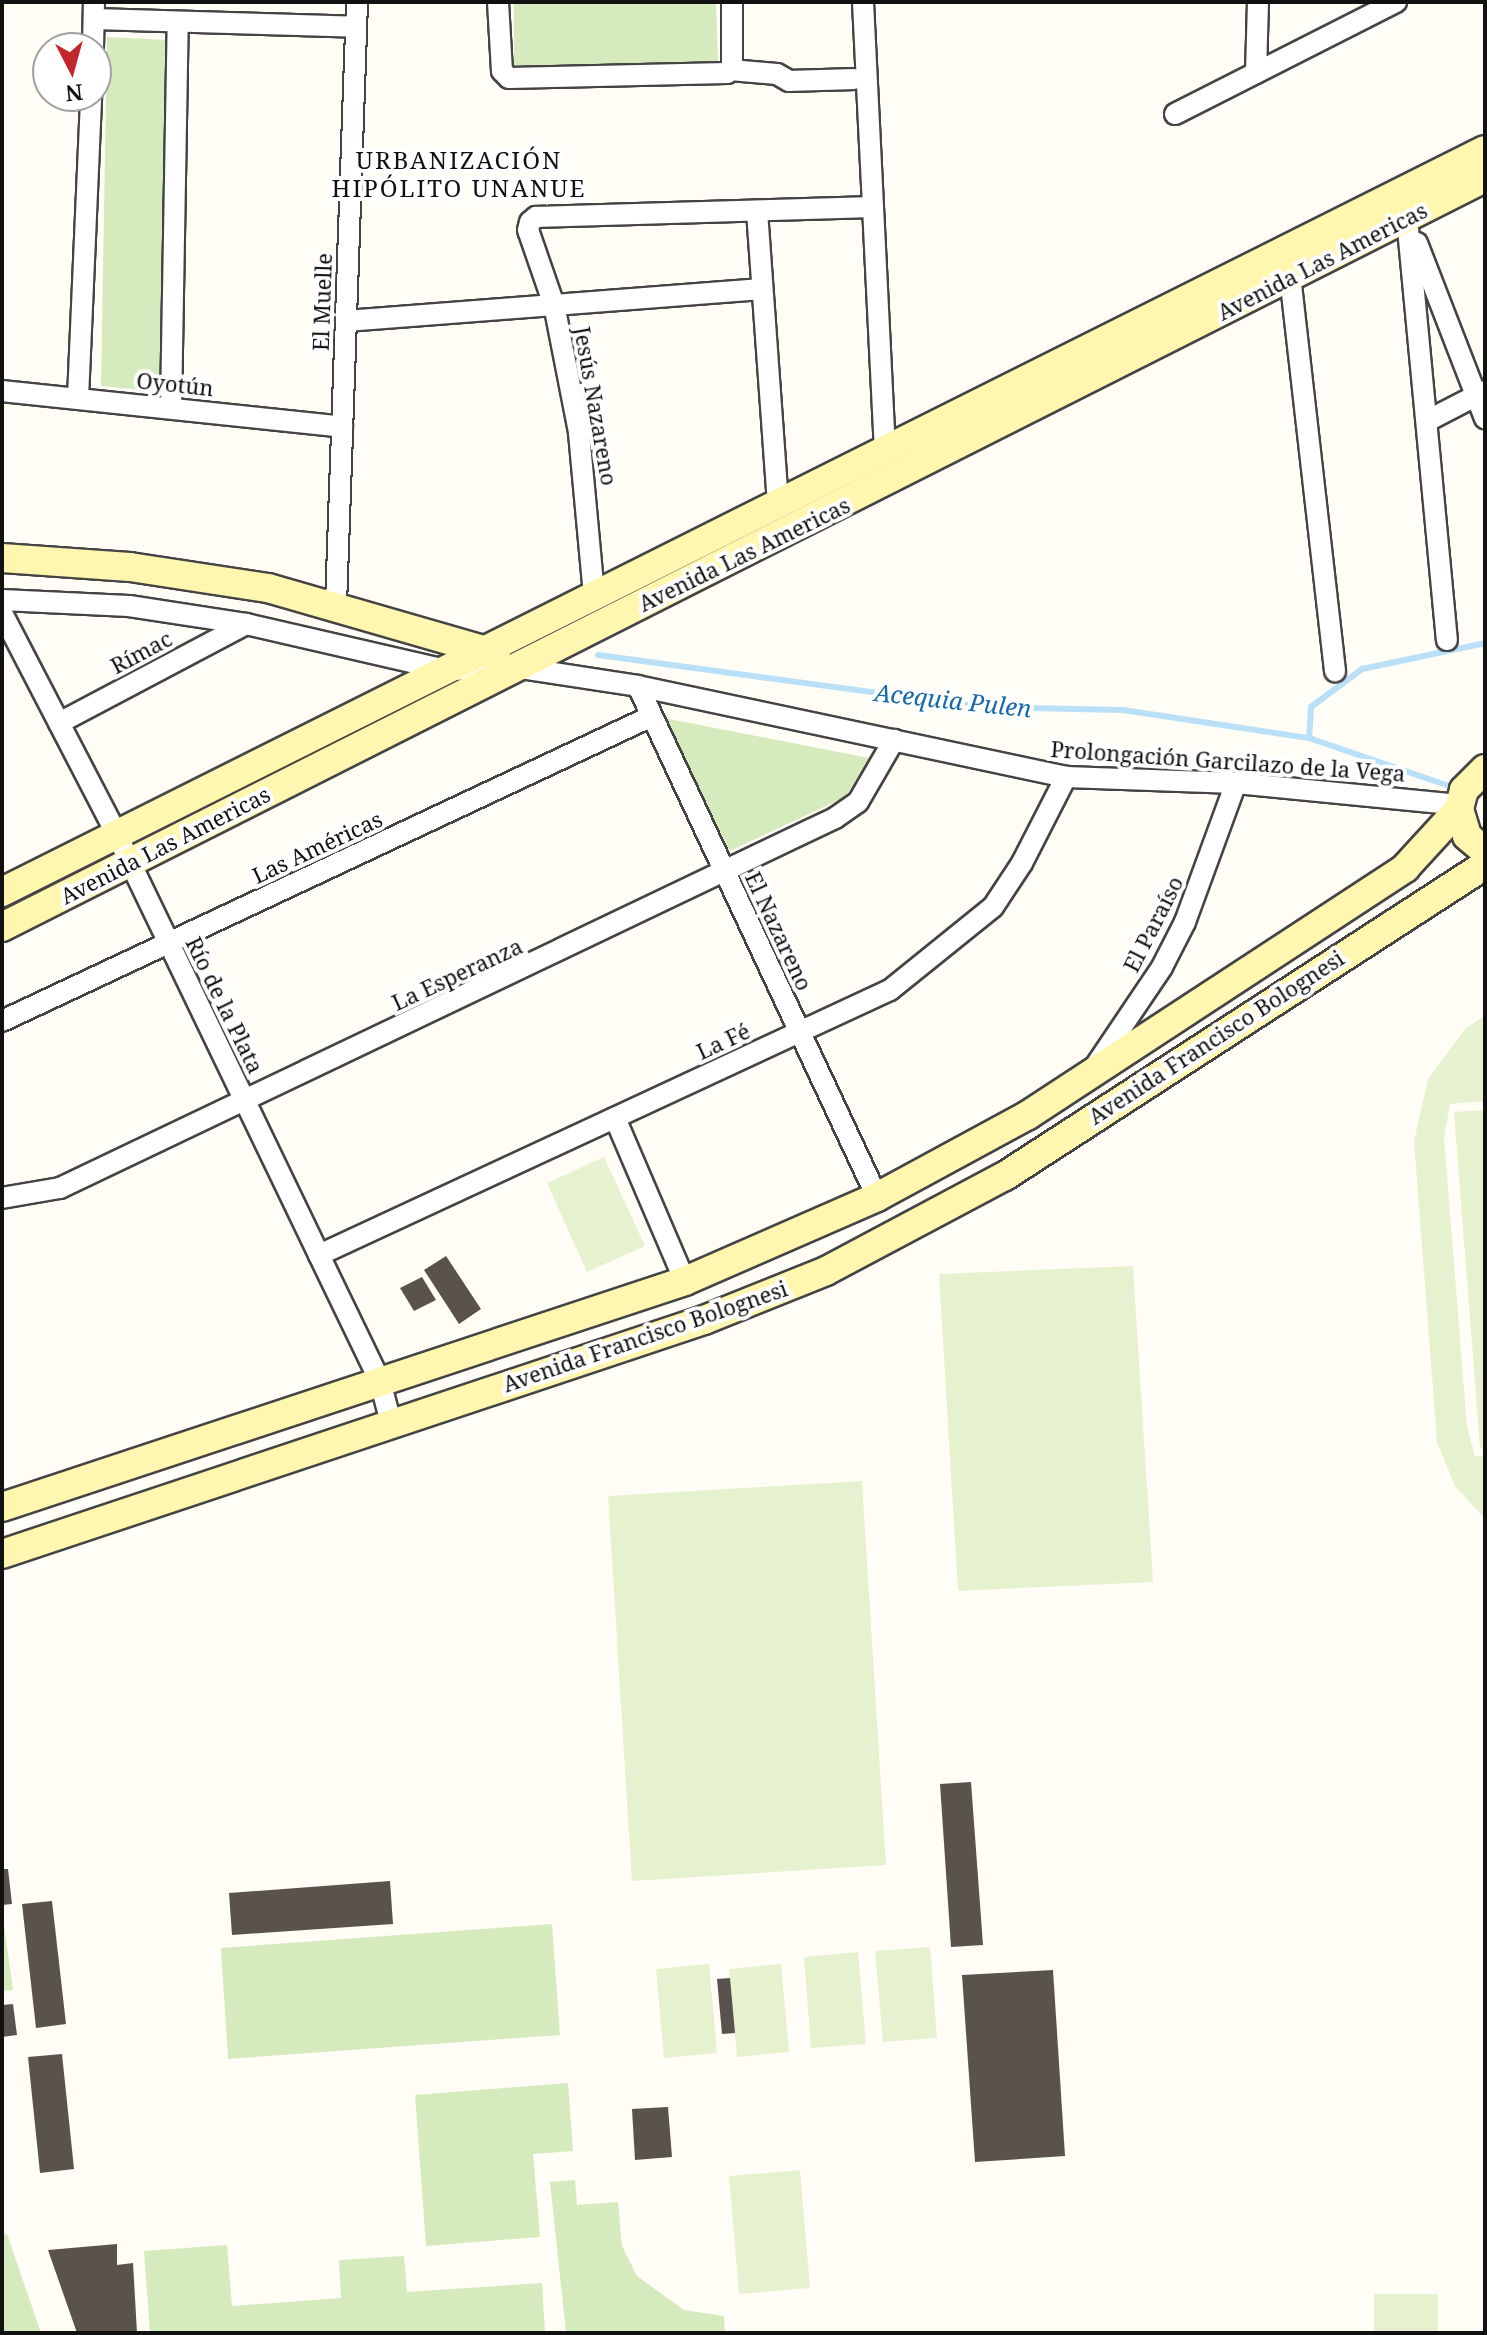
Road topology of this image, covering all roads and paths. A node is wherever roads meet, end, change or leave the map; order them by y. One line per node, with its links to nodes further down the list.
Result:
1 (357, 2): 9 (street, El Muelle)
2 (498, 2): 11 (street)
3 (732, 2): 11 (street)
4 (863, 2): 18 (street)
5 (1258, 2): 12 (street)
6 (1396, 2): 12 (street)
7 (94, 11): 8 (street); 10 (street)
8 (178, 23): 9 (street); 28 (street)
9 (356, 27): 24 (street, El Muelle)
10 (93, 32)
11 (730, 70): 13 (street)
12 (1256, 73): 15 (street)
13 (854, 79)
14 (90, 112): 27 (street)
15 (1175, 114)
16 (1485, 150): 21 (street, Avenida Las Americas)
17 (1485, 178): 20 (street, Avenida Las Americas)
18 (872, 207): 19 (street); 32 (street)
19 (757, 211): 22 (street); 23 (street, Jesús Nazareno)
20 (1407, 218): 21 (street, Avenida Las Americas); 26 (street); 30 (street)
21 (1288, 264): 32 (street, Avenida Las Americas); 42 (street, Avenida Las Americas); 44 (street)
22 (762, 289): 23 (street); 33 (street)
23 (554, 305): 24 (street); 35 (street, Jesús Nazareno)
24 (346, 321): 31 (street, El Muelle)
25 (2, 391): 27 (street, Oyotún)
26 (1481, 393): 29 (street); 30 (street)
27 (78, 398): 28 (street, Oyotún)
28 (171, 408): 31 (street, Oyotún)
29 (1485, 418)
30 (1427, 421): 40 (street)
31 (342, 427): 37 (street, El Muelle)
32 (885, 452): 33 (street, Avenida Las Americas)
33 (778, 505): 35 (street, Avenida Las Americas)
34 (2, 558): 37 (street)
35 (594, 595): 41 (street, Avenida Las Americas)
36 (2, 600): 39 (street, Prolongación Garcilazo de la Vega)
37 (336, 604): 41 (street)
38 (2, 613): 47 (street, Río de la Plata)
39 (246, 624): 43 (street, Prolongación Garcilazo de la Vega); 47 (street, Rímac)
40 (1447, 640)
41 (488, 649): 42 (street); 43 (street, Avenida Las Americas)
42 (521, 668): 43 (street, Prolongación Garcilazo de la Vega); 45 (street, Prolongación Garcilazo de la Vega); 55 (street, Avenida Las Americas)
43 (446, 670): 53 (street, Avenida Las Americas)
44 (1335, 671)
45 (638, 686): 46 (street, El Nazareno); 48 (street, Prolongación Garcilazo de la Vega)
46 (652, 716): 57 (street, El Nazareno); 60 (street, Las Américas)
47 (59, 723): 53 (street, Río de la Plata)
48 (894, 740): 50 (street, Prolongación Garcilazo de la Vega); 57 (street, La Esperanza)
49 (1485, 769): 52 (street, Avenida Francisco Bolognesi)
50 (1066, 777): 51 (street, Prolongación Garcilazo de la Vega); 62 (street, La Fé)
51 (1236, 783): 52 (street, Prolongación Garcilazo de la Vega); 63 (street, El Paraíso)
52 (1459, 807): 54 (street); 63 (street, Avenida Francisco Bolognesi)
53 (116, 833): 55 (street, Río de la Plata); 58 (street, Avenida Las Americas)
54 (1485, 851)
55 (131, 863): 59 (street, Avenida Las Americas); 60 (street, Río de la Plata)
56 (1485, 865): 71 (street, Avenida Francisco Bolognesi)
57 (726, 874): 62 (street, El Nazareno); 64 (street, La Esperanza)
58 (2, 892)
59 (2, 927)
60 (169, 943): 61 (street, Las Américas); 64 (street, Río de la Plata)
61 (2, 1021)
62 (800, 1032): 65 (street, La Fé); 66 (street, El Nazareno)
63 (1089, 1074): 66 (street, Avenida Francisco Bolognesi)
64 (245, 1101): 67 (street, La Esperanza); 68 (street, Río de la Plata)
65 (615, 1118): 68 (street, La Fé); 69 (street)
66 (877, 1197): 69 (street, Avenida Francisco Bolognesi)
67 (2, 1198)
68 (319, 1255): 70 (street, Río de la Plata)
69 (685, 1281): 70 (street, Avenida Francisco Bolognesi)
70 (380, 1381): 71 (street, Río de la Plata); 72 (street, Avenida Francisco Bolognesi)
71 (391, 1423): 73 (street, Avenida Francisco Bolognesi)
72 (2, 1507)
73 (2, 1554)

